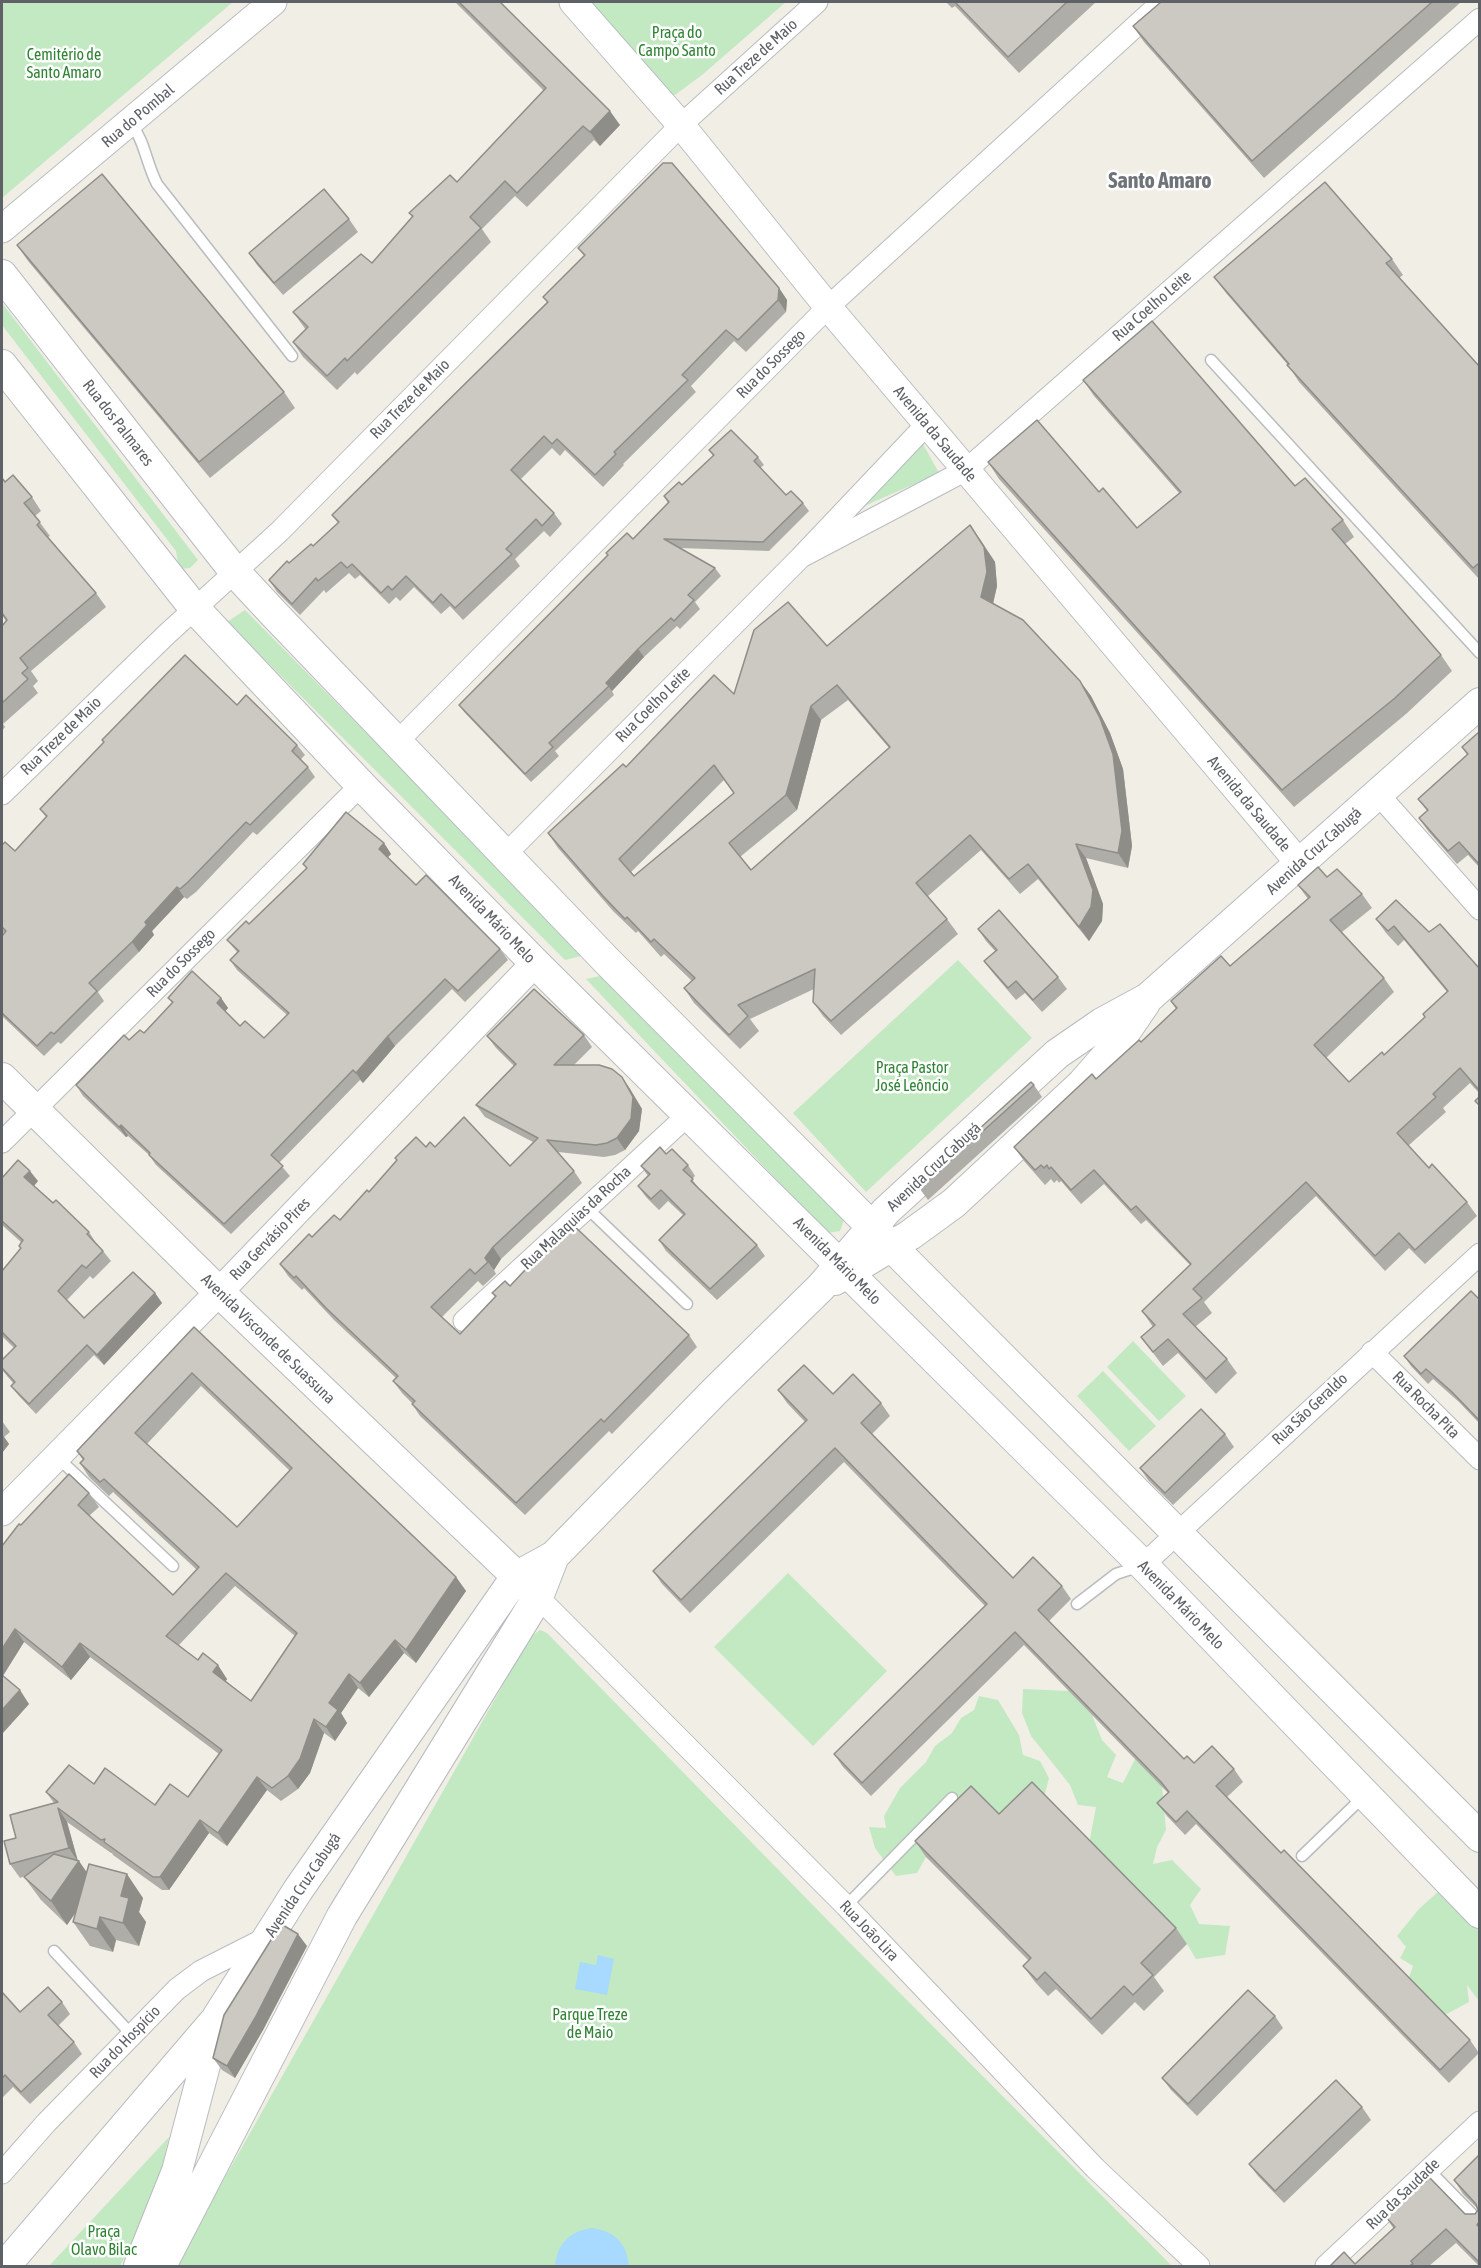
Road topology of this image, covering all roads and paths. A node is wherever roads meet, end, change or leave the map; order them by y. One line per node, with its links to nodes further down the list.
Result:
1 (273, 2): 6 (street, Rua do Pombal)
2 (573, 2): 7 (street, Avenida da Saudade)
3 (817, 2): 7 (street, Rua Treze de Maio)
4 (1162, 2): 10 (street, Rua do Sossego)
5 (1479, 19): 15 (street, Rua Coelho Leite)
6 (130, 122): 8 (street, Rua do Pombal); 11 (lane)
7 (681, 125): 10 (street, Avenida da Saudade); 17 (street, Rua Treze de Maio)
8 (2, 229)
9 (2, 275): 17 (main road, Rua dos Palmares)
10 (828, 307): 14 (street, Avenida da Saudade); 21 (street, Rua do Sossego)
11 (292, 356)
12 (1211, 360): 19 (lane)
13 (2, 365): 18 (main road)
14 (927, 424): 15 (street, Avenida da Saudade); 16 (street, Rua Coelho Leite)
15 (966, 470): 16 (street, Rua Coelho Leite); 26 (street, Avenida da Saudade)
16 (801, 557): 25 (street, Rua Coelho Leite)
17 (235, 572): 18 (street, Rua Treze de Maio); 21 (main road)
18 (195, 609): 22 (main road, Avenida Mário Melo); 23 (street, Rua Treze de Maio)
19 (1479, 653)
20 (1479, 703): 24 (main road, Avenida Cruz Cabugá)
21 (397, 742): 25 (main road)
22 (361, 785): 28 (main road, Avenida Mário Melo); 31 (street, Rua do Sossego)
23 (2, 794)
24 (1378, 794): 26 (main road, Avenida Cruz Cabugá); 27 (street)
25 (506, 854): 35 (main road)
26 (1300, 864): 29 (main road, Avenida Cruz Cabugá)
27 (1479, 909)
28 (535, 963): 32 (main road, Avenida Mário Melo); 38 (street, Rua Gervásio Pires)
29 (1148, 998): 35 (main road, Avenida Cruz Cabugá); 35 (main road, Avenida Cruz Cabugá)
30 (2, 1078): 31 (main road, Avenida Visconde de Suassuna)
31 (33, 1110): 33 (street, Rua do Sossego); 38 (main road, Avenida Visconde de Suassuna)
32 (688, 1115): 34 (street, Rua Malaquias da Rocha); 37 (main road, Avenida Mário Melo)
33 (2, 1142)
34 (586, 1208): 39 (lane); 40 (street, Rua Malaquias da Rocha)
35 (883, 1236): 37 (main road, Avenida Cruz Cabugá); 45 (main road)
36 (1479, 1254): 41 (street, Rua São Geraldo)
37 (844, 1268): 46 (main road, Avenida Cruz Cabugá); 47 (main road, Avenida Mário Melo)
38 (219, 1292): 42 (street, Rua Gervásio Pires); 49 (main road, Avenida Visconde de Suassuna)
39 (687, 1304)
40 (464, 1321)
41 (1372, 1352): 43 (street, Rua Rocha Pita); 45 (street, Rua São Geraldo)
42 (56, 1456): 44 (street, Rua Gervásio Pires); 48 (lane)
43 (1479, 1459)
44 (2, 1512)
45 (1177, 1531): 47 (street, Rua São Geraldo); 54 (main road)
46 (554, 1556): 49 (main road, Avenida Cruz Cabugá); 50 (main road, Avenida Cruz Cabugá)
47 (1143, 1565): 51 (lane); 52 (main road, Avenida Mário Melo)
48 (173, 1566)
49 (516, 1576): 50 (main road, Avenida Visconde de Suassuna); 58 (main road, Avenida Cruz Cabugá)
50 (538, 1597): 56 (street, Rua João Lira); 68 (main road, Avenida Cruz Cabugá)
51 (1077, 1604)
52 (1364, 1796): 55 (lane); 57 (main road, Avenida Mário Melo)
53 (952, 1798): 56 (lane)
54 (1479, 1837)
55 (1302, 1856)
56 (846, 1906): 69 (street, Rua João Lira)
57 (1479, 1913)
58 (268, 1936): 60 (main road, Avenida Cruz Cabugá); 61 (street, Rua do Hospício)
59 (54, 1950): 61 (lane)
60 (218, 2016): 66 (main road); 67 (main road, Avenida Cruz Cabugá)
61 (132, 2035): 64 (street, Rua do Hospício)
62 (1479, 2122): 63 (street, Rua da Saudade)
63 (1428, 2169): 65 (lane); 70 (street, Rua da Saudade)
64 (2, 2174)
65 (1479, 2222)
66 (5, 2266)
67 (139, 2266)
68 (161, 2266)
69 (1198, 2266)
70 (1326, 2266)

